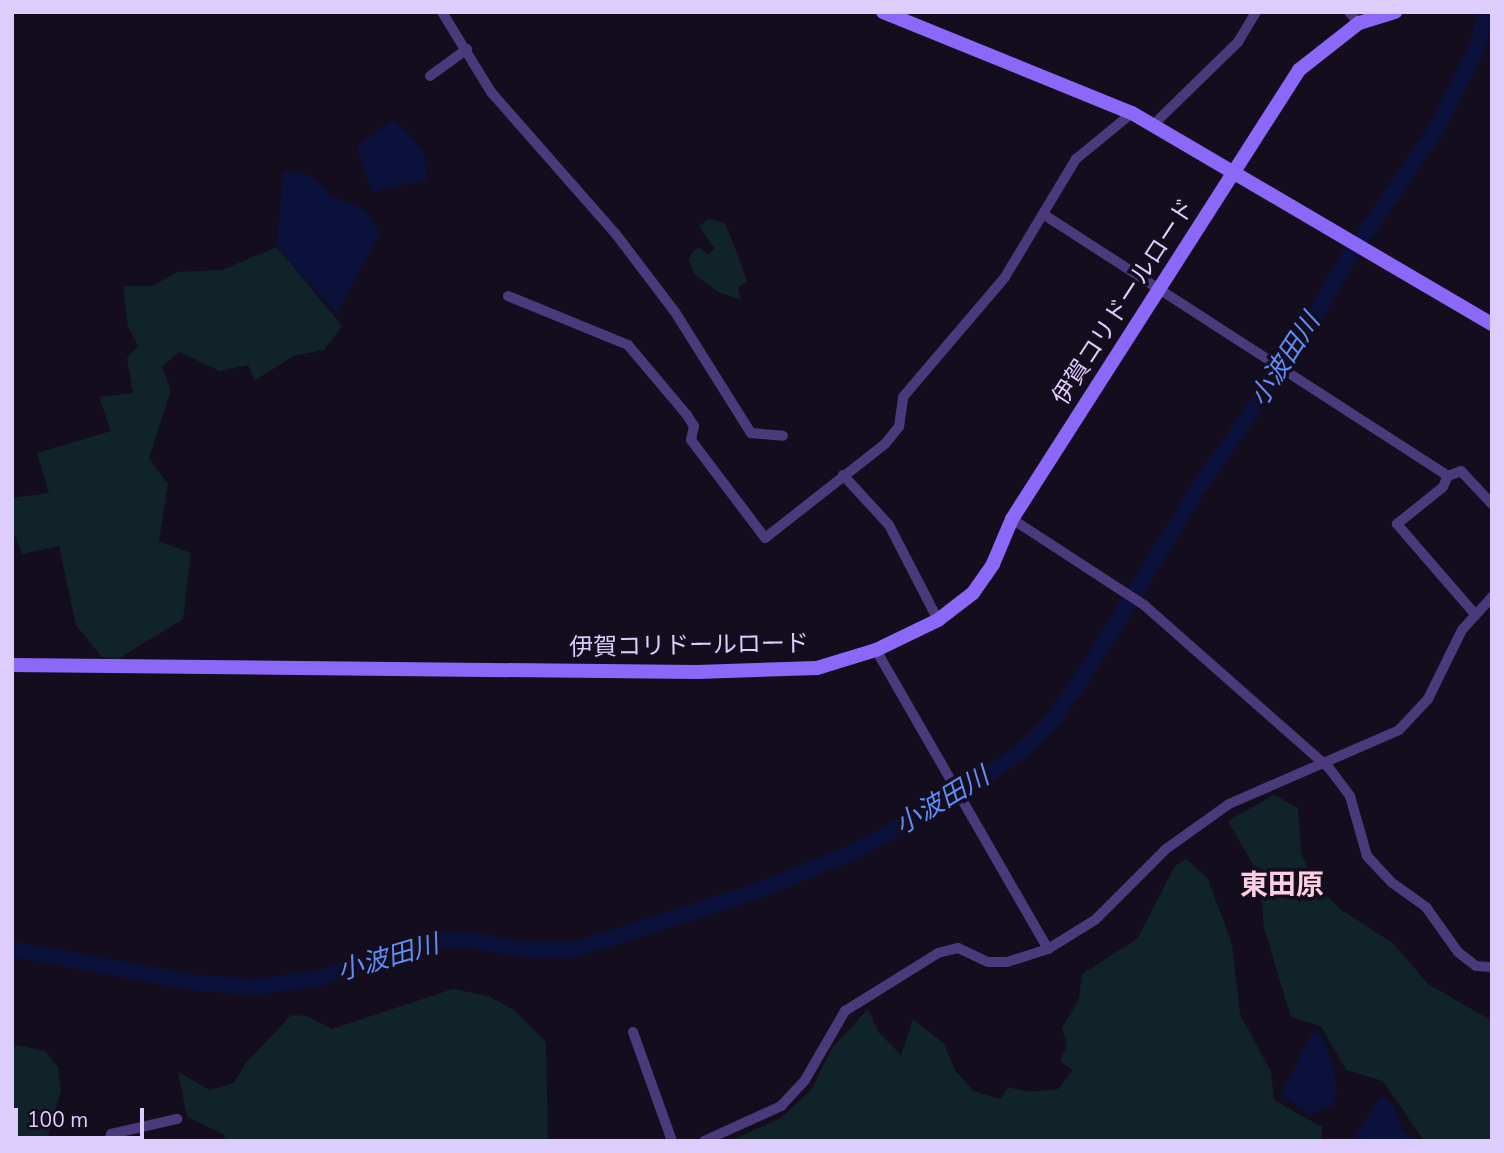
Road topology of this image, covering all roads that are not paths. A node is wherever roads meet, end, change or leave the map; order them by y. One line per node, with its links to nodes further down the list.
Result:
1 (442, 12): 6 (street)
2 (883, 12): 8 (street)
3 (1256, 12): 9 (street)
4 (1395, 12): 5 (street)
5 (1354, 17): 10 (street, 伊賀コリドールロード)
6 (467, 49): 7 (street); 15 (street)
7 (430, 76)
8 (1132, 113): 9 (street); 11 (street)
9 (1153, 125): 10 (street)
10 (1233, 173): 12 (street, 伊賀コリドールロード); 14 (street)
11 (1043, 214): 12 (street); 16 (street)
12 (1158, 289): 17 (street); 19 (street, 伊賀コリドールロード)
13 (508, 296): 16 (street)
14 (1492, 324)
15 (783, 436)
16 (843, 475): 22 (street)
17 (1448, 476): 18 (street); 21 (street)
18 (1492, 505)
19 (1012, 519): 22 (street, 伊賀コリドールロード); 25 (street)
20 (1492, 597): 21 (street)
21 (1474, 614): 25 (street)
22 (938, 620): 23 (street, 伊賀コリドールロード)
23 (876, 650): 24 (street, 伊賀コリドールロード); 26 (street)
24 (12, 665)
25 (1322, 763): 26 (street); 27 (street)
26 (1048, 948): 32 (street)
27 (1492, 967)
28 (633, 1032): 31 (street)
29 (177, 1119): 30 (street)
30 (109, 1141)
31 (671, 1141)
32 (704, 1141)

